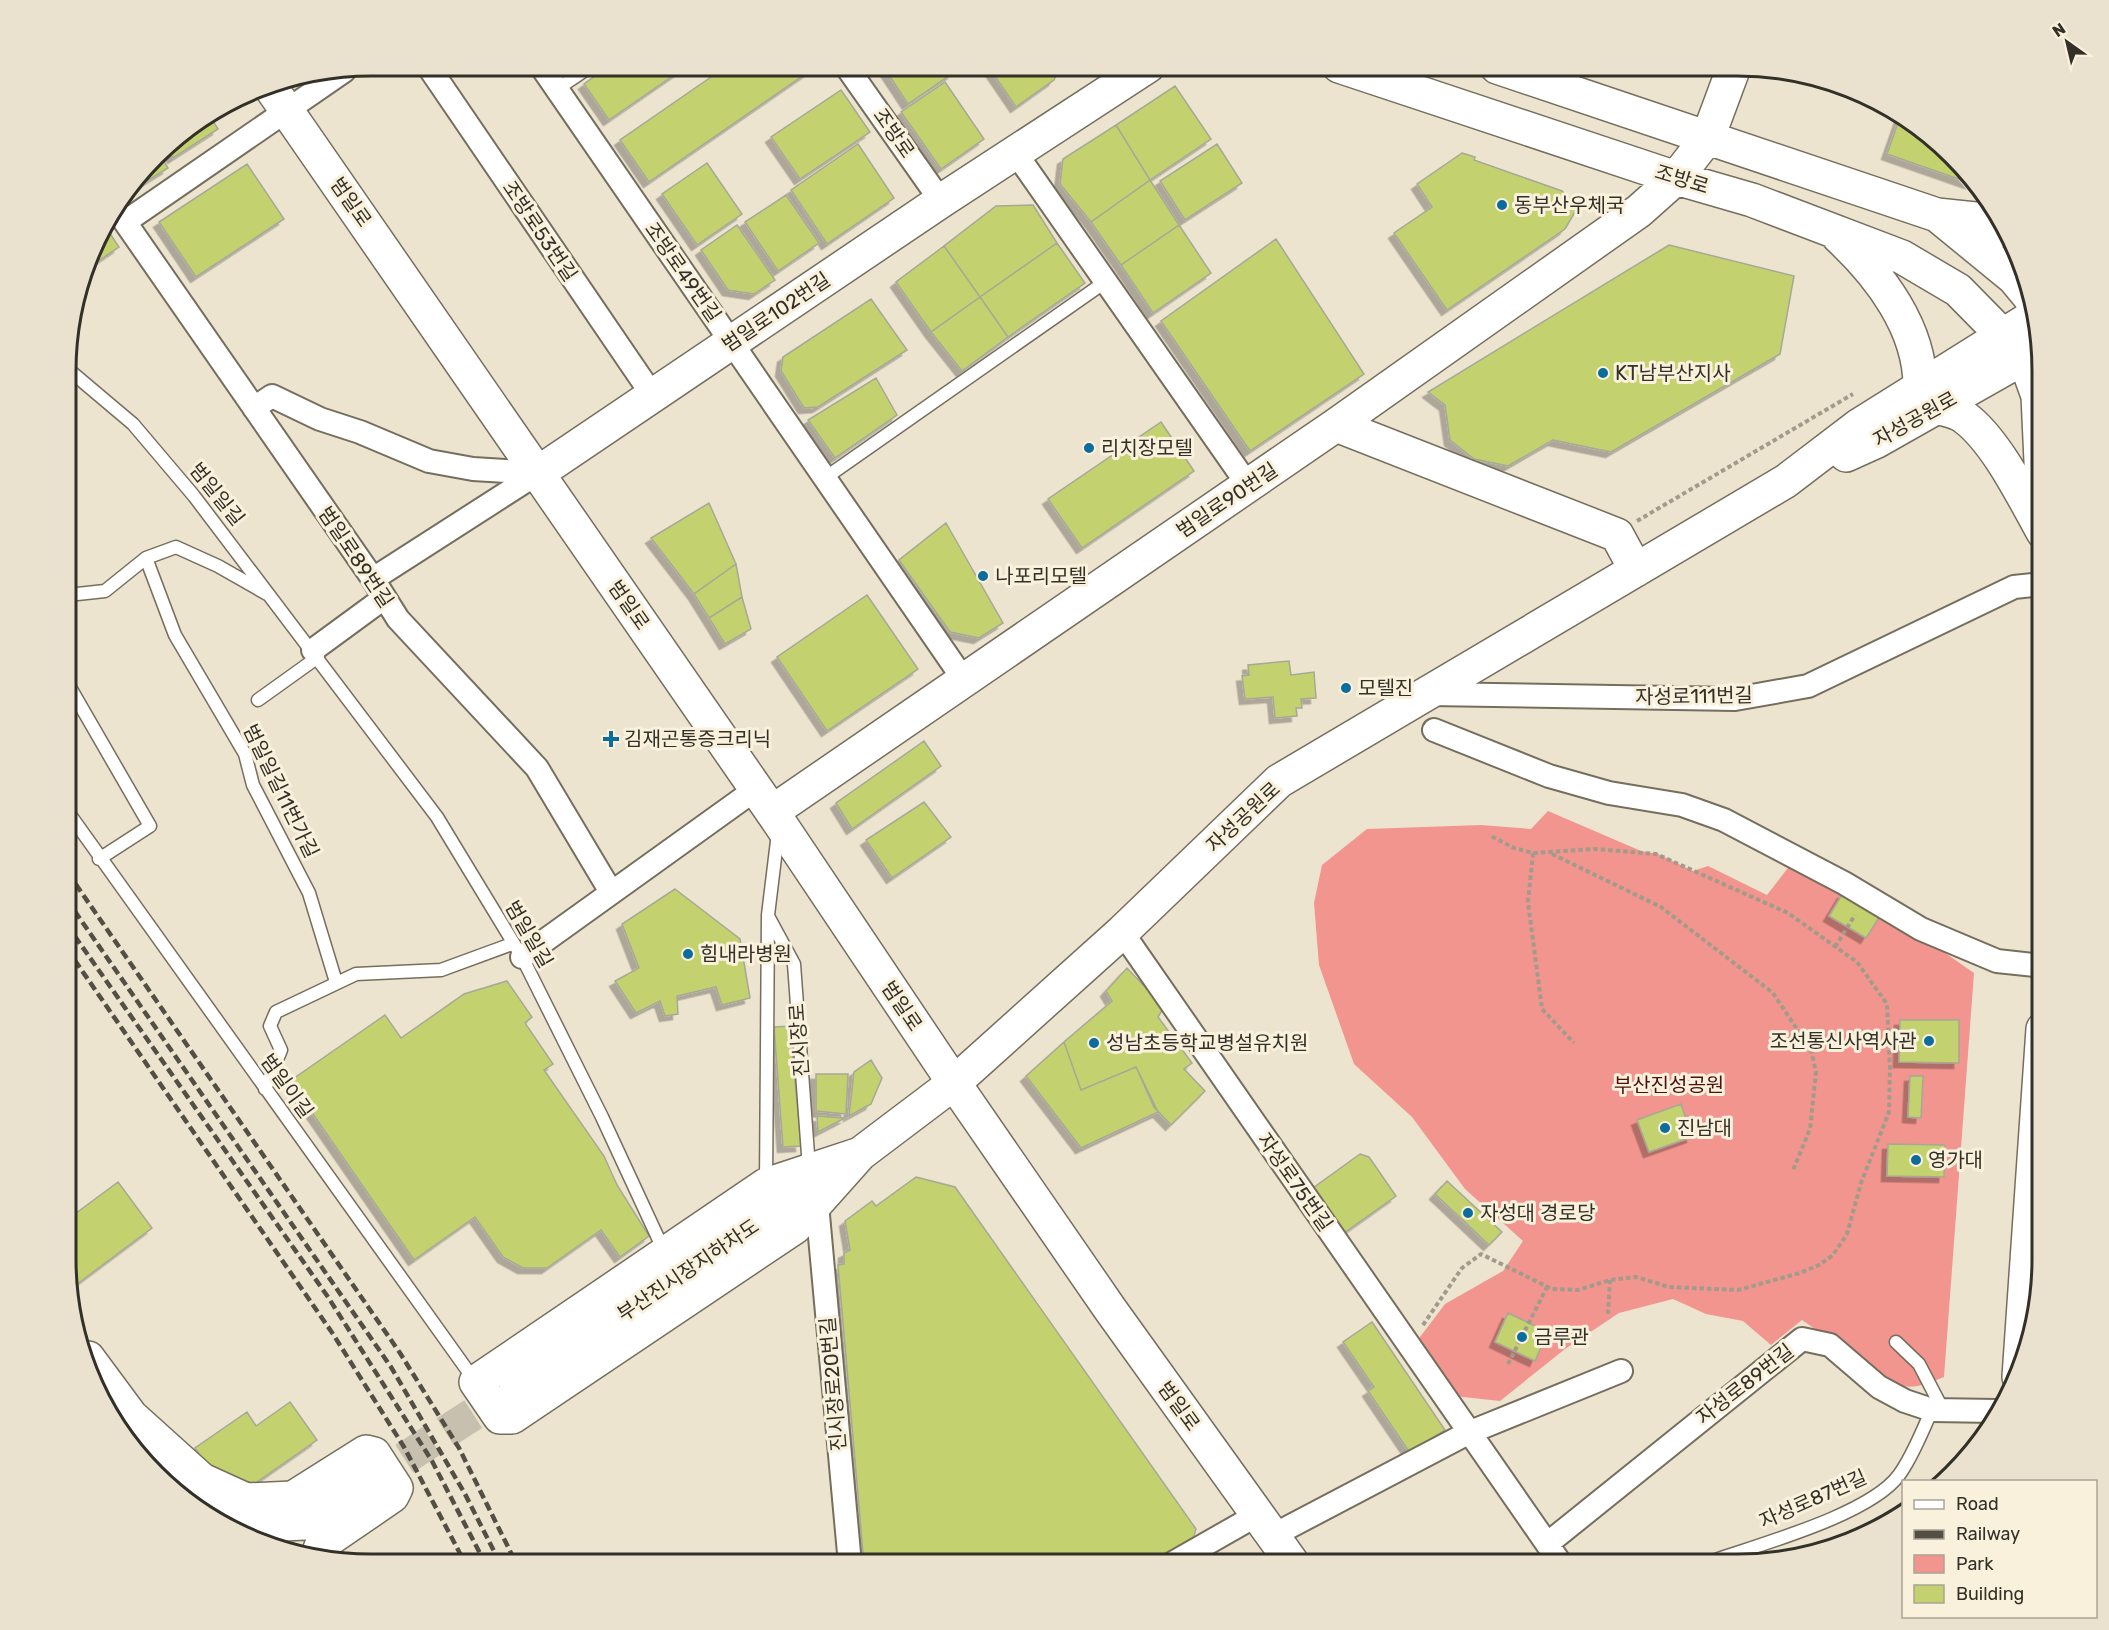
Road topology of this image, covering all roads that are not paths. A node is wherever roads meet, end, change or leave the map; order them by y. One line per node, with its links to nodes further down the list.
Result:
1 (435, 76): 28 (street, 조방로53번길)
2 (548, 76): 10 (street, 조방로49번길)
3 (576, 76): 10 (lane)
4 (853, 76): 15 (street, 조방로)
5 (1133, 76): 13 (main road, 범일로102번길)
6 (1369, 76): 14 (main road, 조방로)
7 (1527, 76): 12 (main road)
8 (1731, 76): 12 (main road, 범일로90번길)
9 (317, 81): 11 (street)
10 (557, 89): 24 (street, 조방로49번길)
11 (278, 97): 16 (street); 32 (main road, 범일로)
12 (1708, 137): 14 (main road, 범일로90번길); 17 (main road)
13 (1015, 152): 15 (main road, 범일로102번길); 21 (street)
14 (1676, 178): 20 (main road, 조방로); 31 (main road, 범일로90번길)
15 (941, 201): 24 (main road, 범일로102번길)
16 (123, 213)
17 (1937, 215): 19 (main road); 22 (main road)
18 (121, 216): 30 (street, 범일로89번길)
19 (1994, 226)
20 (1830, 229): 25 (main road, 조방로); 29 (main road)
21 (1105, 282): 33 (lane); 34 (street)
22 (2019, 284)
23 (2030, 331): 25 (main road, 자성공원로)
24 (732, 342): 28 (main road, 범일로102번길); 33 (street, 조방로49번길)
25 (2023, 347): 27 (main road); 29 (main road, 자성공원로)
26 (76, 376): 41 (lane, 범일일길)
27 (2032, 376)
28 (653, 396): 32 (main road, 범일로102번길)
29 (1929, 398): 35 (main road); 37 (main road, 자성공원로)
30 (254, 408): 32 (street); 38 (street, 범일로89번길)
31 (1336, 425): 34 (main road, 범일로90번길); 37 (main road)
32 (538, 473): 38 (street); 49 (main road, 범일로)
33 (825, 478): 44 (street, 조방로49번길)
34 (1248, 485): 44 (main road, 범일로90번길)
35 (2032, 512)
36 (146, 558): 40 (lane); 41 (lane); 57 (lane, 범일일길11번가길)
37 (1636, 570): 45 (main road, 자성공원로)
38 (372, 579): 42 (street, 범일로89번길)
39 (2032, 585): 45 (street, 자성로111번길)
40 (76, 594)
41 (273, 598): 43 (lane, 범일일길)
42 (384, 598): 43 (street); 52 (street, 범일로89번길)
43 (315, 654): 47 (lane); 55 (lane, 범일일길)
44 (964, 680): 49 (main road, 범일로90번길)
45 (1429, 694): 54 (main road, 자성공원로)
46 (76, 698): 51 (lane)
47 (258, 700)
48 (1434, 730): 56 (street)
49 (769, 808): 52 (street); 53 (lane); 58 (main road, 범일로)
50 (76, 824): 51 (lane, 범일이길)
51 (99, 859): 59 (lane, 범일이길)
52 (611, 892): 55 (street)
53 (768, 915): 61 (lane, 진시장로); 62 (lane)
54 (1122, 932): 58 (main road, 자성공원로); 75 (street, 자성로75번길)
55 (517, 951): 57 (lane); 65 (lane, 범일일길)
56 (2032, 965)
57 (336, 982): 59 (lane)
58 (954, 1083): 60 (main road); 78 (main road, 범일로)
59 (265, 1089): 70 (lane, 범일이길)
60 (860, 1154): 61 (main road); 64 (main road); 71 (main road, 부산진시장지하차도)
61 (809, 1170): 62 (main road)
62 (766, 1185): 65 (main road)
63 (2032, 1188): 66 (main road)
64 (817, 1204): 70 (main road); 83 (street, 진시장로20번길)
65 (665, 1254): 70 (main road)
66 (2022, 1335)
67 (1896, 1342): 72 (lane)
68 (1621, 1371): 75 (street)
69 (101, 1376): 74 (main road)
70 (476, 1382)
71 (516, 1387)
72 (1938, 1410): 73 (street, 자성로89번길); 81 (street, 자성로89번길); 87 (lane, 자성로87번길)
73 (1990, 1411)
74 (131, 1416): 76 (main road); 82 (main road)
75 (1467, 1433): 78 (street); 81 (street, 자성로75번길)
76 (163, 1467)
77 (363, 1485): 80 (main road)
78 (1265, 1525): 84 (street); 85 (main road, 범일로)
79 (252, 1528): 80 (main road)
80 (299, 1537)
81 (1547, 1544): 86 (street, 자성로75번길)
82 (320, 1549)
83 (848, 1554)
84 (1195, 1554)
85 (1286, 1554)
86 (1554, 1554)
87 (1732, 1554)

